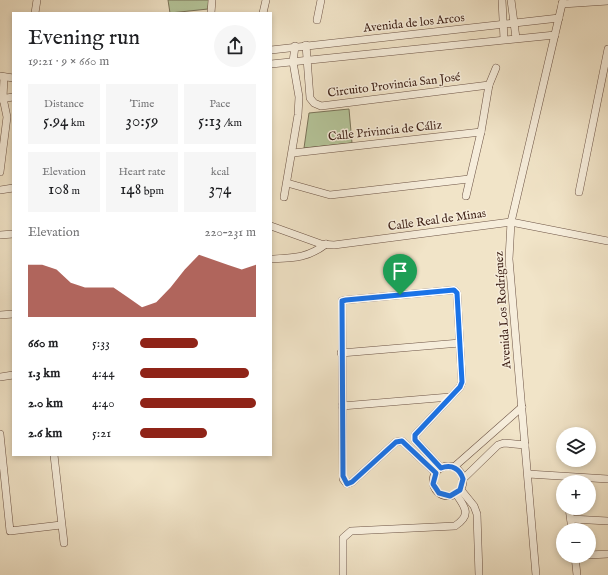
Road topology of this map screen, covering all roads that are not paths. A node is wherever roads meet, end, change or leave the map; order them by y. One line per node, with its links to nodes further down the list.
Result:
1 (37, 0): 9 (street)
2 (212, 0): 10 (street)
3 (266, 0): 11 (street)
4 (321, 0): 13 (street)
5 (502, 0): 15 (street)
6 (511, 0): 14 (street)
7 (608, 1): 8 (street)
8 (562, 2): 12 (street, Avenida Los Rodríguez)
9 (36, 12)
10 (210, 12)
11 (263, 12)
12 (559, 18): 14 (street, Avenida de los Arcos); 16 (street, Avenida Los Rodríguez)
13 (317, 20)
14 (514, 23): 15 (street, Avenida de los Arcos); 17 (street)
15 (503, 24): 18 (street); 19 (street, Avenida de los Arcos)
16 (555, 35): 17 (street); 42 (street, Avenida Los Rodríguez)
17 (516, 38): 18 (street)
18 (504, 39): 23 (street)
19 (306, 45): 20 (street, Avenida de los Arcos); 23 (street, Circuito Provincia San José)
20 (295, 46): 22 (street, Avenida de los Arcos); 24 (street)
21 (608, 49): 39 (street)
22 (272, 50)
23 (307, 60): 24 (street); 29 (street, Circuito Provincia San José)
24 (293, 62): 25 (street); 33 (street)
25 (272, 64)
26 (496, 68): 29 (street)
27 (2, 77): 28 (street); 31 (street)
28 (12, 78)
29 (489, 85): 32 (street)
30 (12, 97): 31 (street)
31 (2, 98): 34 (street)
32 (481, 132): 33 (street, Calle Privincia de Cáliz); 35 (street)
33 (293, 153): 36 (street)
34 (0, 172)
35 (469, 179): 36 (street); 40 (street)
36 (287, 183): 41 (street)
37 (12, 188): 38 (street)
38 (0, 190)
39 (579, 192)
40 (466, 196)
41 (284, 197)
42 (511, 222): 46 (street, Calle Real de Minas); 47 (street, Calle Real de Minas); 57 (street, Avenida Los Rodríguez)
43 (272, 226): 47 (street, Calle Real de Minas)
44 (12, 234): 45 (street)
45 (0, 235)
46 (608, 241)
47 (326, 244): 48 (street)
48 (272, 259)
49 (12, 314): 50 (street)
50 (0, 315)
51 (460, 343): 52 (street); 52 (street); 55 (street)
52 (341, 353): 56 (street)
53 (12, 375): 54 (street)
54 (0, 377)
55 (450, 397): 56 (street); 63 (street)
56 (342, 406): 64 (street)
57 (522, 407): 60 (street, Avenida Los Rodríguez); 62 (street)
58 (0, 434): 59 (street)
59 (1, 444): 75 (street)
60 (525, 445): 65 (street, Avenida Los Rodríguez); 67 (street)
61 (54, 456): 75 (street)
62 (454, 467): 63 (street); 67 (street)
63 (441, 468): 64 (street)
64 (436, 473): 70 (street)
65 (528, 474): 66 (street); 82 (street, Avenida Los Rodríguez)
66 (556, 478)
67 (463, 479): 70 (street)
68 (596, 479): 69 (street)
69 (608, 479)
70 (458, 492): 80 (street); 81 (street)
71 (570, 515): 72 (street)
72 (570, 519): 73 (street); 74 (street)
73 (608, 521)
74 (571, 523)
75 (62, 525): 76 (street)
76 (64, 543)
77 (608, 554): 78 (street)
78 (596, 555)
79 (576, 563): 83 (street)
80 (343, 575)
81 (479, 575)
82 (536, 575)
83 (577, 575)

